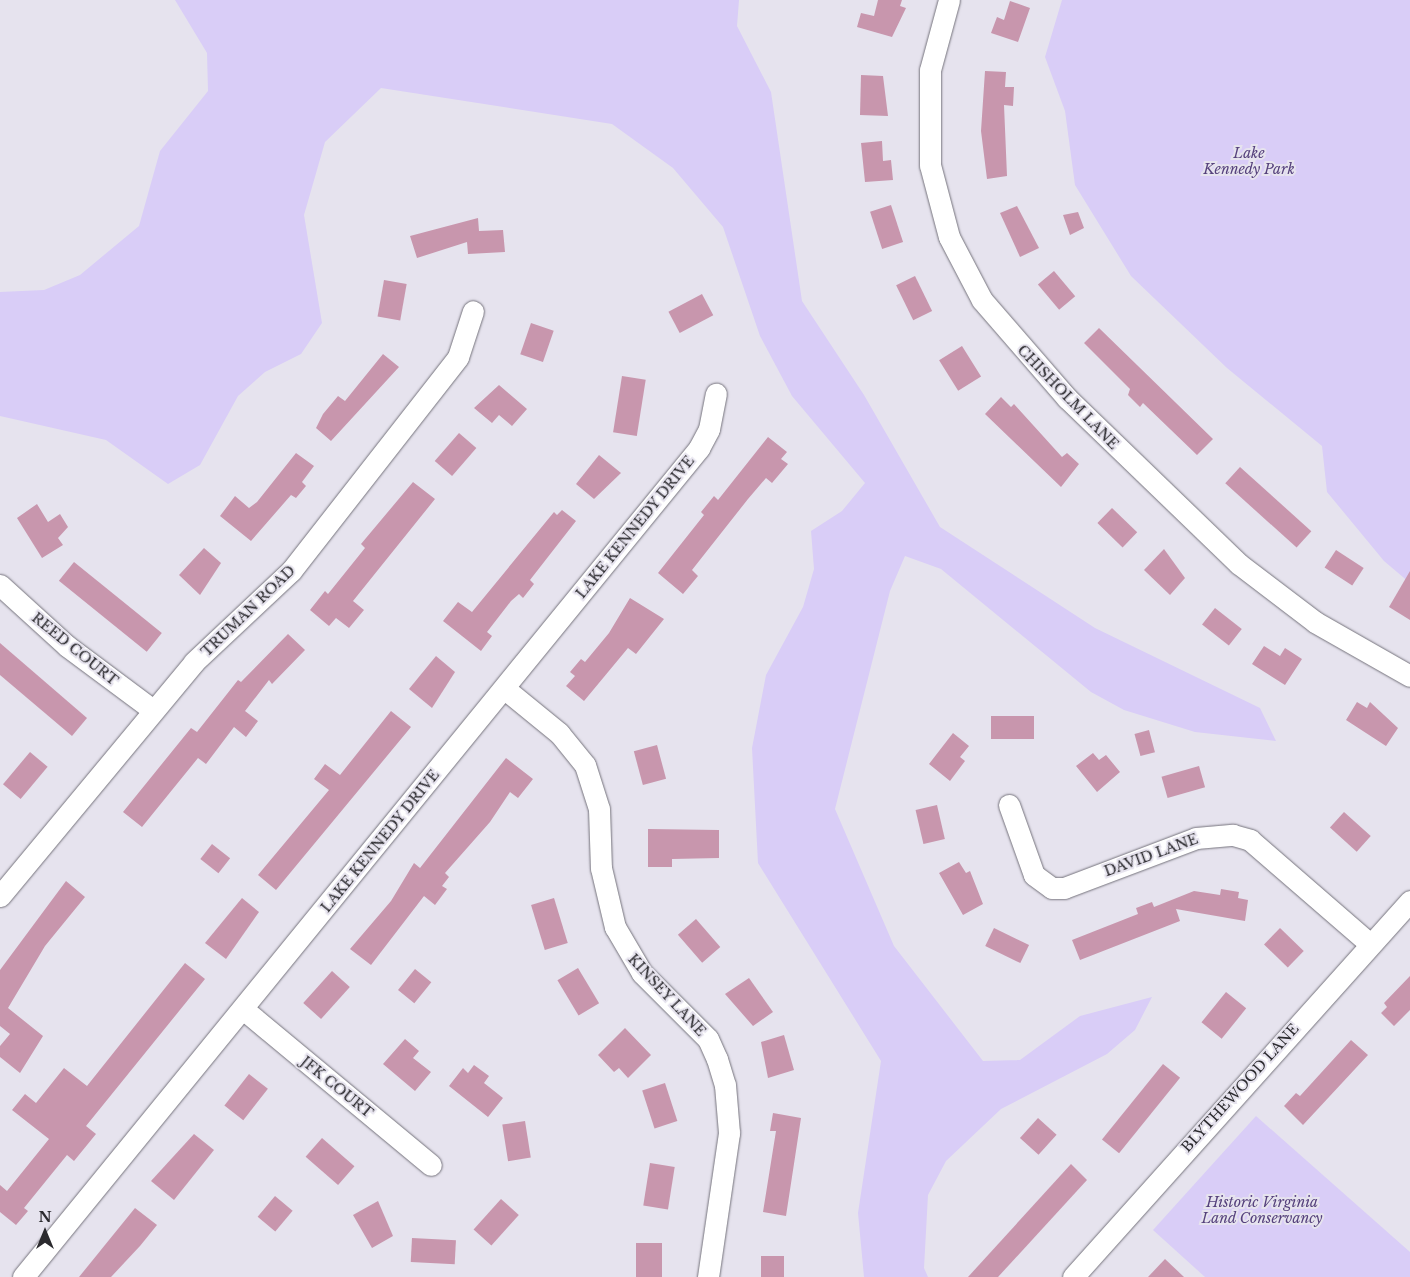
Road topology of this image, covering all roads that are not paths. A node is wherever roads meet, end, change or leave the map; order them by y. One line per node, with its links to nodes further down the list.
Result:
1 (949, 0): 5 (street, CHISHOLM LANE)
2 (473, 311): 7 (street, TRUMAN ROAD)
3 (716, 394): 6 (street, LAKE KENNEDY DRIVE)
4 (0, 585): 7 (street, REED COURT)
5 (1410, 676)
6 (505, 689): 12 (street, LAKE KENNEDY DRIVE); 15 (street, KINSEY LANE)
7 (153, 710): 9 (street, TRUMAN ROAD)
8 (1010, 805): 11 (street, DAVID LANE)
9 (0, 896)
10 (1410, 901): 11 (street, BLYTHEWOOD LANE)
11 (1370, 944): 16 (street, BLYTHEWOOD LANE)
12 (243, 1009): 13 (street, JFK COURT); 14 (street, LAKE KENNEDY DRIVE)
13 (432, 1165)
14 (23, 1277)
15 (708, 1277)
16 (1073, 1277)

